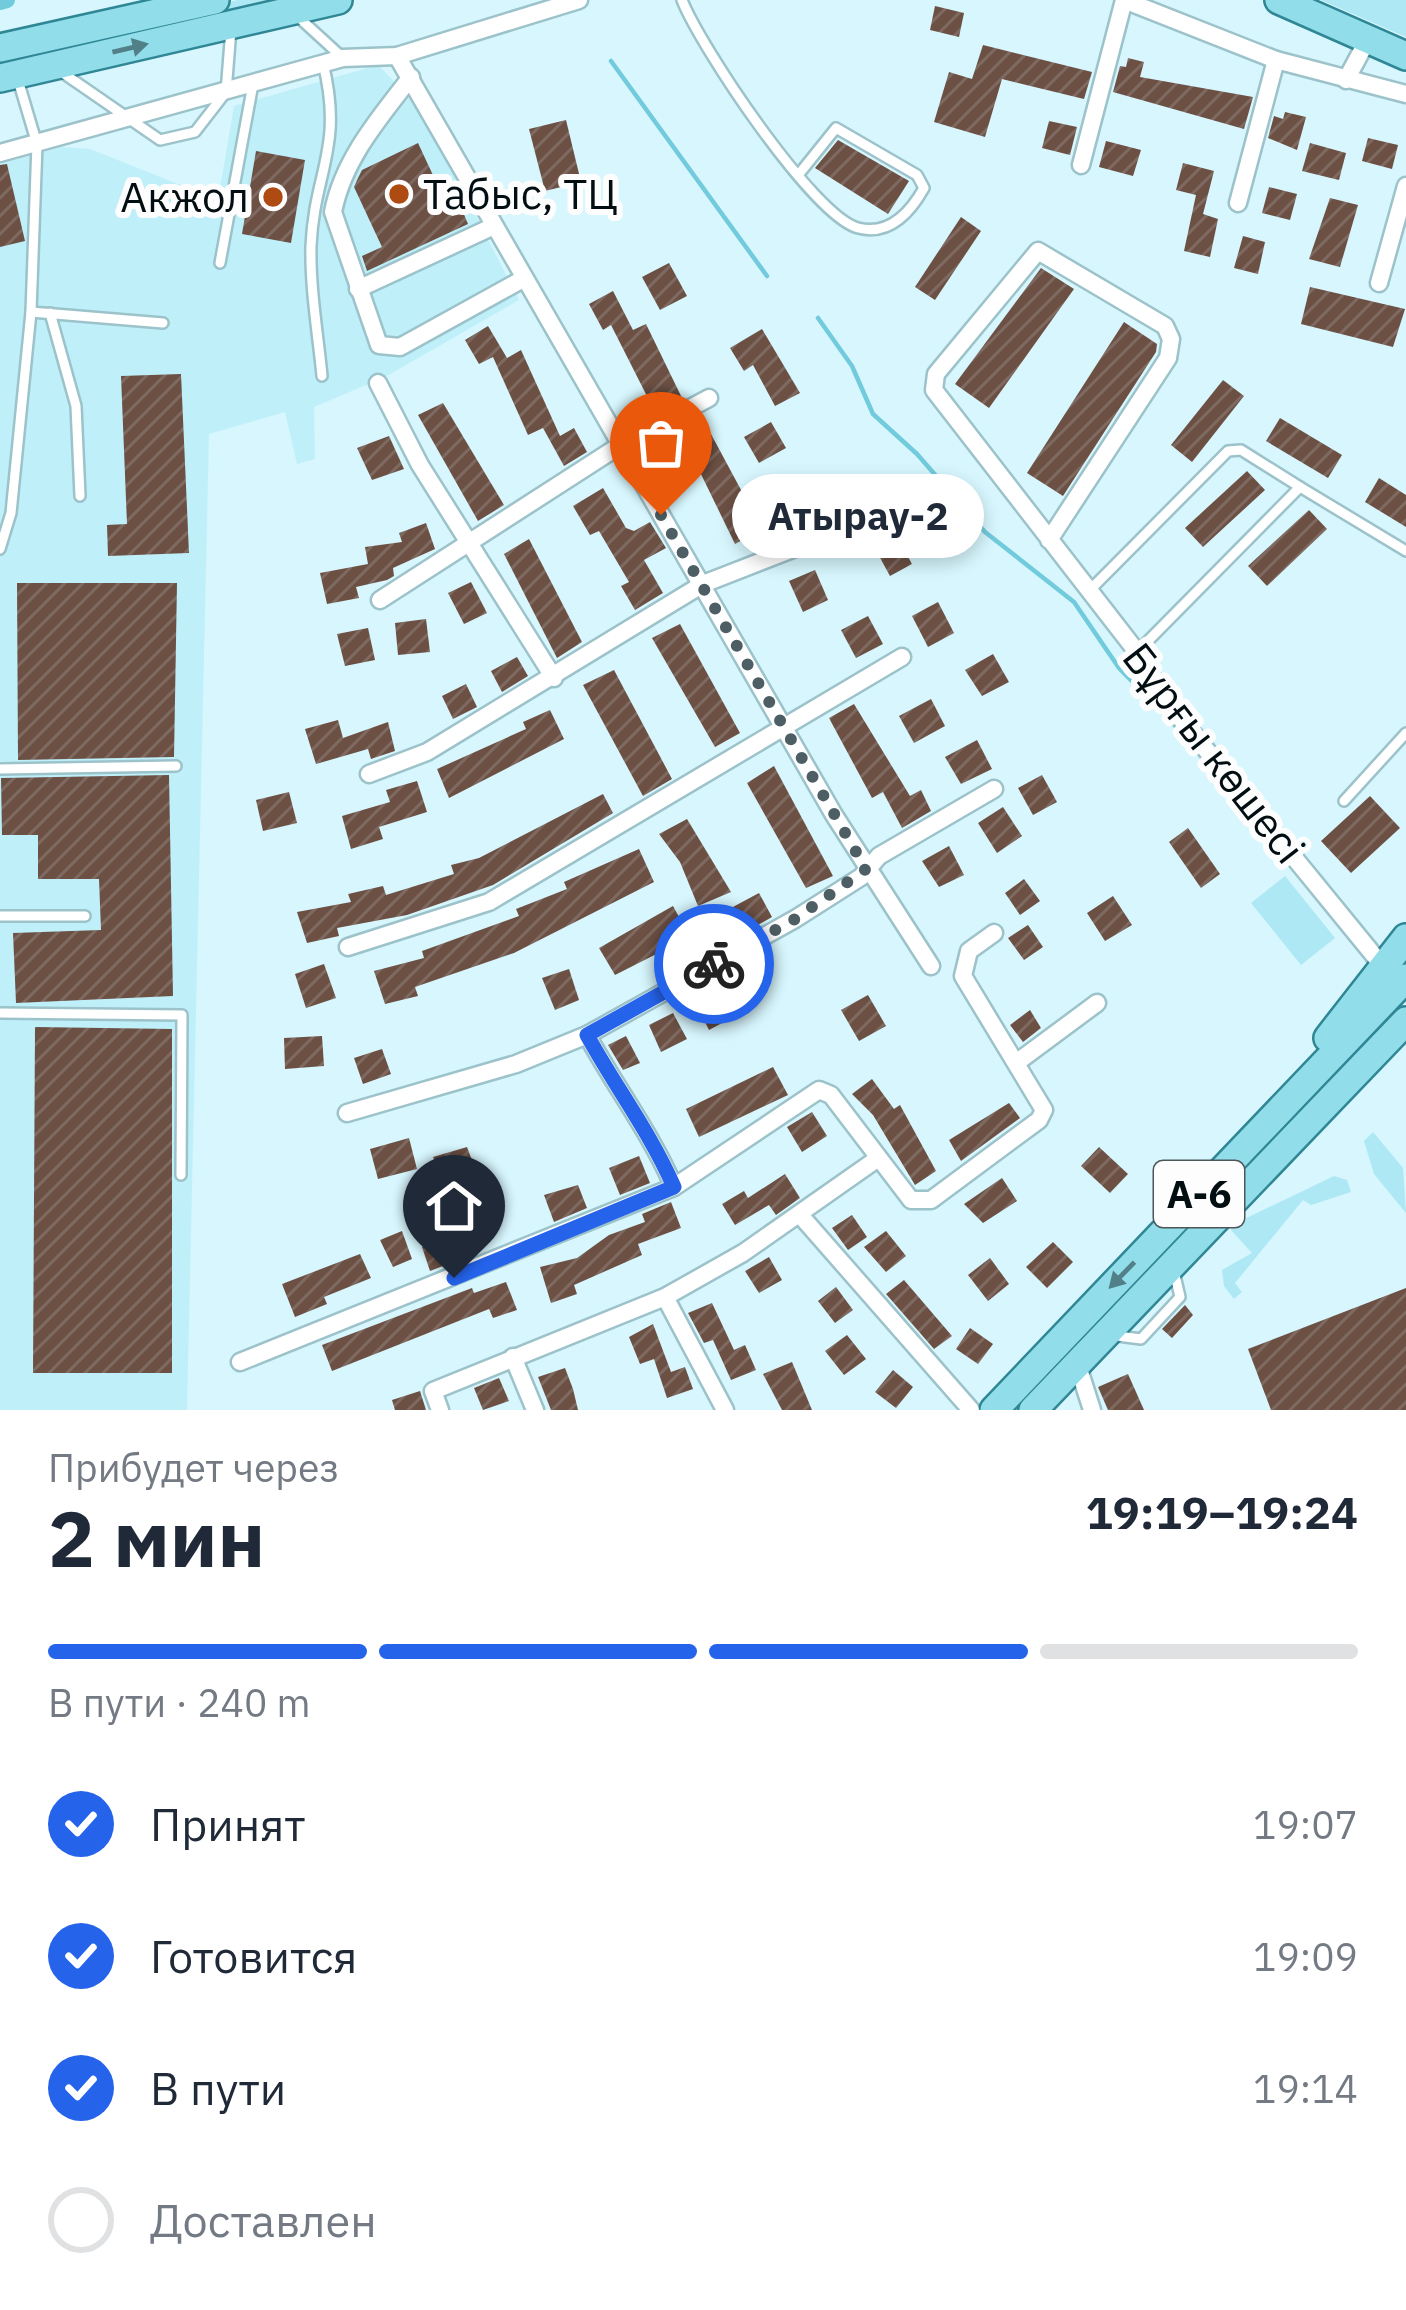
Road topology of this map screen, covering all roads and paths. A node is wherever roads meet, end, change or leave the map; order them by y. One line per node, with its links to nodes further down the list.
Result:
1 (214, 0): 11 (main road)
2 (338, 0): 8 (main road)
3 (579, 0): 7 (street)
4 (682, 0): 28 (lane)
5 (1124, 0): 15 (street); 27 (street)
6 (1279, 0): 10 (main road)
7 (548, 4): 12 (street)
8 (291, 10): 9 (main road); 14 (lane)
9 (231, 24): 17 (main road, one-way to 9); 22 (lane)
10 (1368, 39): 13 (main road); 20 (street)
11 (4, 47): 18 (main road)
12 (397, 56): 14 (street); 19 (street)
13 (1406, 56)
14 (343, 58): 16 (street)
15 (1276, 60): 20 (street); 30 (street)
16 (323, 64): 21 (street); 39 (lane)
17 (53, 66): 18 (main road); 24 (lane)
18 (8, 76): 25 (lane)
19 (411, 77): 31 (street); 35 (street)
20 (1346, 80): 23 (street)
21 (253, 84): 22 (street); 32 (lane)
22 (226, 92): 24 (street); 24 (lane)
23 (1406, 94)
24 (127, 119): 25 (street)
25 (37, 144): 26 (street); 36 (lane)
26 (0, 153)
27 (1081, 165)
28 (799, 174): 28 (lane)
29 (1406, 186): 34 (street)
30 (1238, 203)
31 (494, 226): 33 (street); 35 (street)
32 (220, 263)
33 (523, 279): 35 (street); 42 (street)
34 (1379, 283)
35 (358, 289)
36 (31, 312): 37 (lane); 48 (lane)
37 (50, 313): 38 (lane); 44 (lane)
38 (163, 323)
39 (322, 376)
40 (378, 383): 47 (street)
41 (709, 398): 42 (street)
42 (619, 446): 47 (street); 50 (street)
43 (1300, 487): 49 (lane); 51 (lane); 53 (lane)
44 (80, 496)
45 (834, 532): 50 (street)
46 (1049, 540): 46 (street, Бұрғы көшесі); 51 (street, Бұрғы көшесі)
47 (469, 544): 52 (street); 55 (street)
48 (0, 549)
49 (1406, 551)
50 (704, 584): 55 (street); 56 (street)
51 (1089, 591): 53 (street, Бұрғы көшесі)
52 (380, 600)
53 (1137, 652): 69 (street, Бұрғы көшесі)
54 (902, 657): 56 (street)
55 (554, 678): 60 (street)
56 (787, 729): 63 (street); 68 (street)
57 (1406, 733): 62 (lane)
58 (176, 766): 59 (lane)
59 (0, 769)
60 (369, 774)
61 (994, 790): 63 (street)
62 (1344, 801)
63 (866, 869): 70 (street); 75 (street)
64 (0, 916): 65 (lane)
65 (85, 916)
66 (994, 934): 77 (street)
67 (1406, 938): 69 (main road)
68 (348, 946)
69 (1381, 964): 79 (main road)
70 (931, 967)
71 (1406, 978): 79 (main road, A-6)
72 (1097, 1003): 77 (street)
73 (0, 1013): 82 (lane)
74 (1406, 1021): 80 (main road, A-6)
75 (587, 1035): 78 (street); 83 (street)
76 (1406, 1042): 80 (main road)
77 (1016, 1063): 81 (street)
78 (347, 1112)
79 (1273, 1114): 93 (main road, A-6, one-way to 93)
80 (1298, 1131): 88 (main road, A-6)
81 (877, 1159): 83 (street); 84 (street)
82 (181, 1175)
83 (674, 1187): 87 (street)
84 (801, 1216): 85 (street); 92 (street)
85 (665, 1297): 86 (street); 91 (street)
86 (514, 1358): 89 (street); 90 (street)
87 (241, 1362)
88 (1077, 1363): 94 (main road, A-6); 95 (street)
89 (440, 1410)
90 (535, 1410)
91 (725, 1410)
92 (970, 1410)
93 (994, 1410)
94 (1033, 1410)
95 (1091, 1410)

